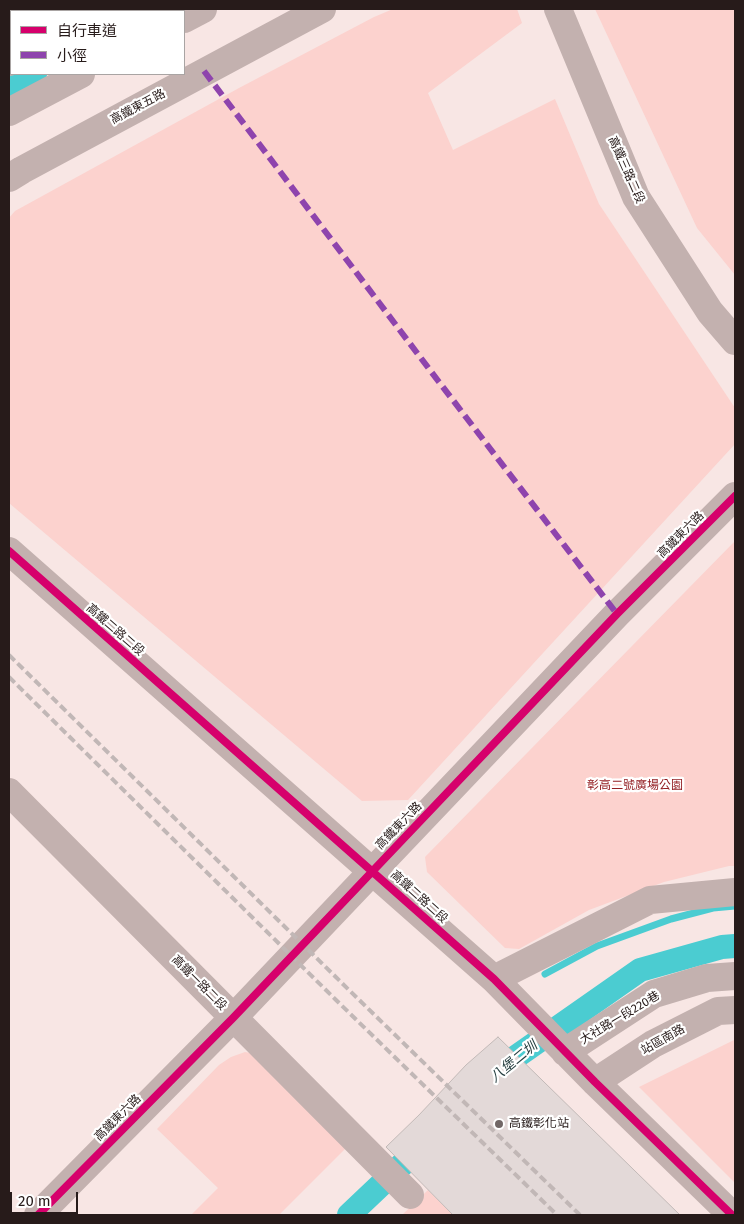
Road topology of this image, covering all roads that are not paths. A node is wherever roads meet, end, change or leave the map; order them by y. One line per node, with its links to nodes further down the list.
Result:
1 (203, 9): 4 (street)
2 (322, 9): 7 (street, 高鐵東五路)
3 (558, 9): 8 (street, 高鐵三路二段)
4 (185, 18)
5 (79, 75): 6 (street)
6 (9, 112)
7 (9, 178)
8 (735, 341)
9 (735, 496): 12 (street, 高鐵東六路)
10 (9, 551): 12 (street, 高鐵二路二段)
11 (9, 792): 17 (street, 高鐵一路二段)
12 (372, 871): 15 (street, 高鐵二路二段); 17 (street, 高鐵東六路)
13 (735, 892): 15 (street)
14 (735, 976): 18 (street, 大社路一段220巷)
15 (494, 979): 18 (street, 高鐵二路二段)
16 (735, 1010): 19 (street, 站區南路)
17 (233, 1018): 20 (street, 高鐵一路二段); 21 (street, 高鐵東六路)
18 (565, 1052): 19 (street, 高鐵二路二段)
19 (595, 1082): 22 (street, 高鐵二路二段)
20 (410, 1195)
21 (38, 1215)
22 (732, 1215)

